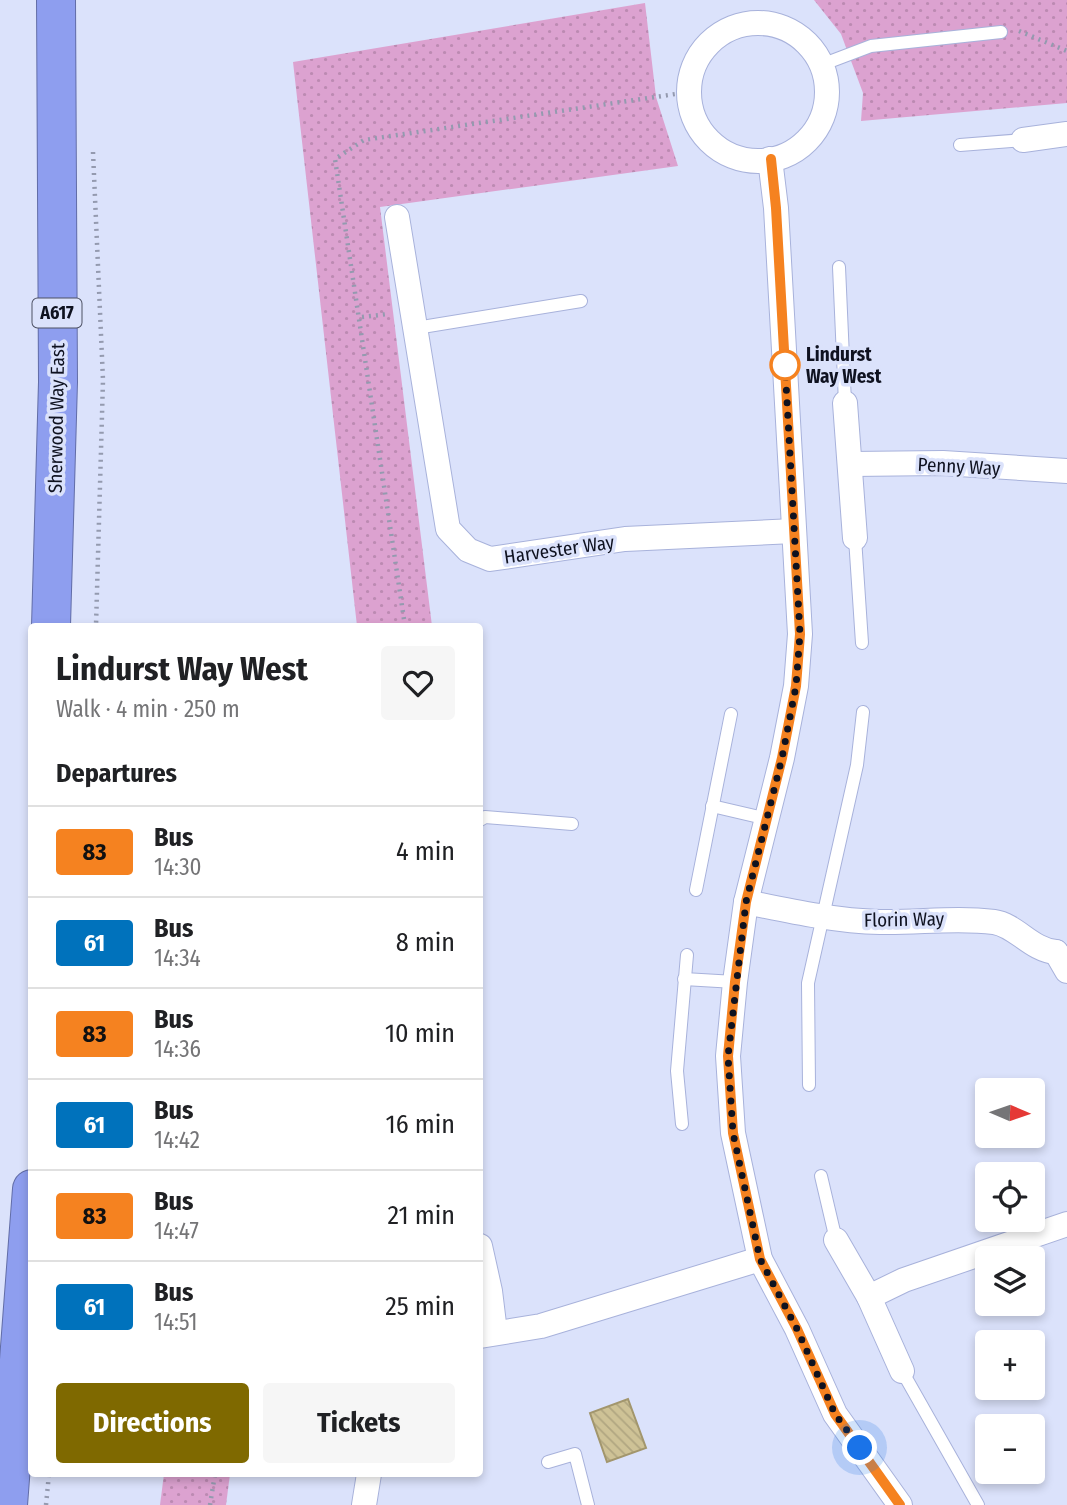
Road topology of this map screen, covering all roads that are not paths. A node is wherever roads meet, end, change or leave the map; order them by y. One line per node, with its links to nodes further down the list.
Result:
1 (56, 0): 17 (highway, Sherwood Way East / A617)
2 (1001, 32): 3 (lane)
3 (821, 65): 7 (street); 7 (street)
4 (1067, 134): 5 (street)
5 (1023, 140): 6 (lane)
6 (960, 145)
7 (771, 159): 15 (street)
8 (397, 216): 11 (street, Harvester Way)
9 (839, 267): 12 (lane)
10 (580, 301): 11 (lane)
11 (416, 328): 15 (street, Harvester Way)
12 (845, 403): 13 (street)
13 (851, 464): 14 (street, Penny Way); 16 (street)
14 (1067, 471)
15 (794, 531): 23 (street)
16 (855, 538): 18 (lane)
17 (51, 623)
18 (862, 643)
19 (863, 712): 27 (lane)
20 (730, 714): 21 (lane)
21 (712, 806): 23 (lane); 25 (lane)
22 (483, 818): 24 (lane)
23 (768, 819): 26 (street)
24 (572, 824)
25 (696, 890)
26 (746, 902): 27 (street, Florin Way); 31 (street)
27 (823, 917): 28 (street, Florin Way); 32 (lane)
28 (1063, 952)
29 (687, 955): 30 (lane)
30 (684, 979): 31 (lane); 33 (lane)
31 (735, 982): 38 (street)
32 (809, 1085)
33 (682, 1124)
34 (821, 1177): 36 (lane)
35 (1067, 1224): 40 (street)
36 (836, 1240): 40 (street)
37 (28, 1242): 45 (highway)
38 (760, 1259): 41 (street); 48 (street)
39 (483, 1284): 41 (street)
40 (869, 1297): 42 (street)
41 (487, 1334)
42 (902, 1371): 49 (lane)
43 (548, 1462): 47 (lane)
44 (369, 1477): 46 (street)
45 (8, 1505)
46 (364, 1505)
47 (588, 1505)
48 (900, 1505)
49 (978, 1505)

